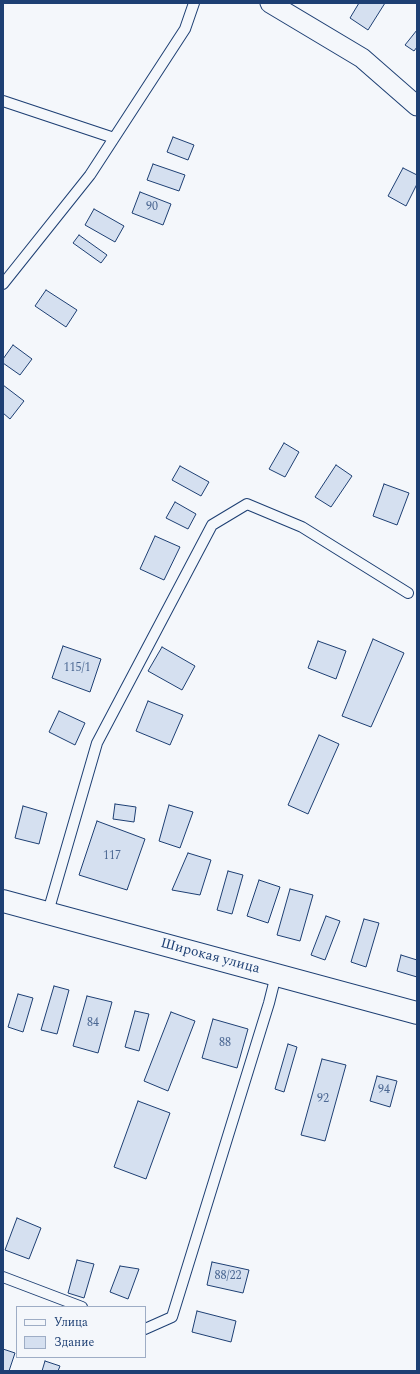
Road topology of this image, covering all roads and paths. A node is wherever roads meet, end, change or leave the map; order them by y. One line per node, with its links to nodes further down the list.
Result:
1 (194, 3): 5 (lane)
2 (270, 3): 4 (street)
3 (3, 101): 5 (lane)
4 (417, 106)
5 (114, 138): 6 (lane)
6 (3, 284)
7 (408, 593): 9 (lane)
8 (3, 901): 9 (main road, Широкая улица)
9 (48, 912): 10 (main road, Широкая улица)
10 (276, 975): 11 (main road, Широкая улица); 14 (lane)
11 (417, 1013)
12 (3, 1277): 13 (lane)
13 (79, 1306)
14 (146, 1329)

